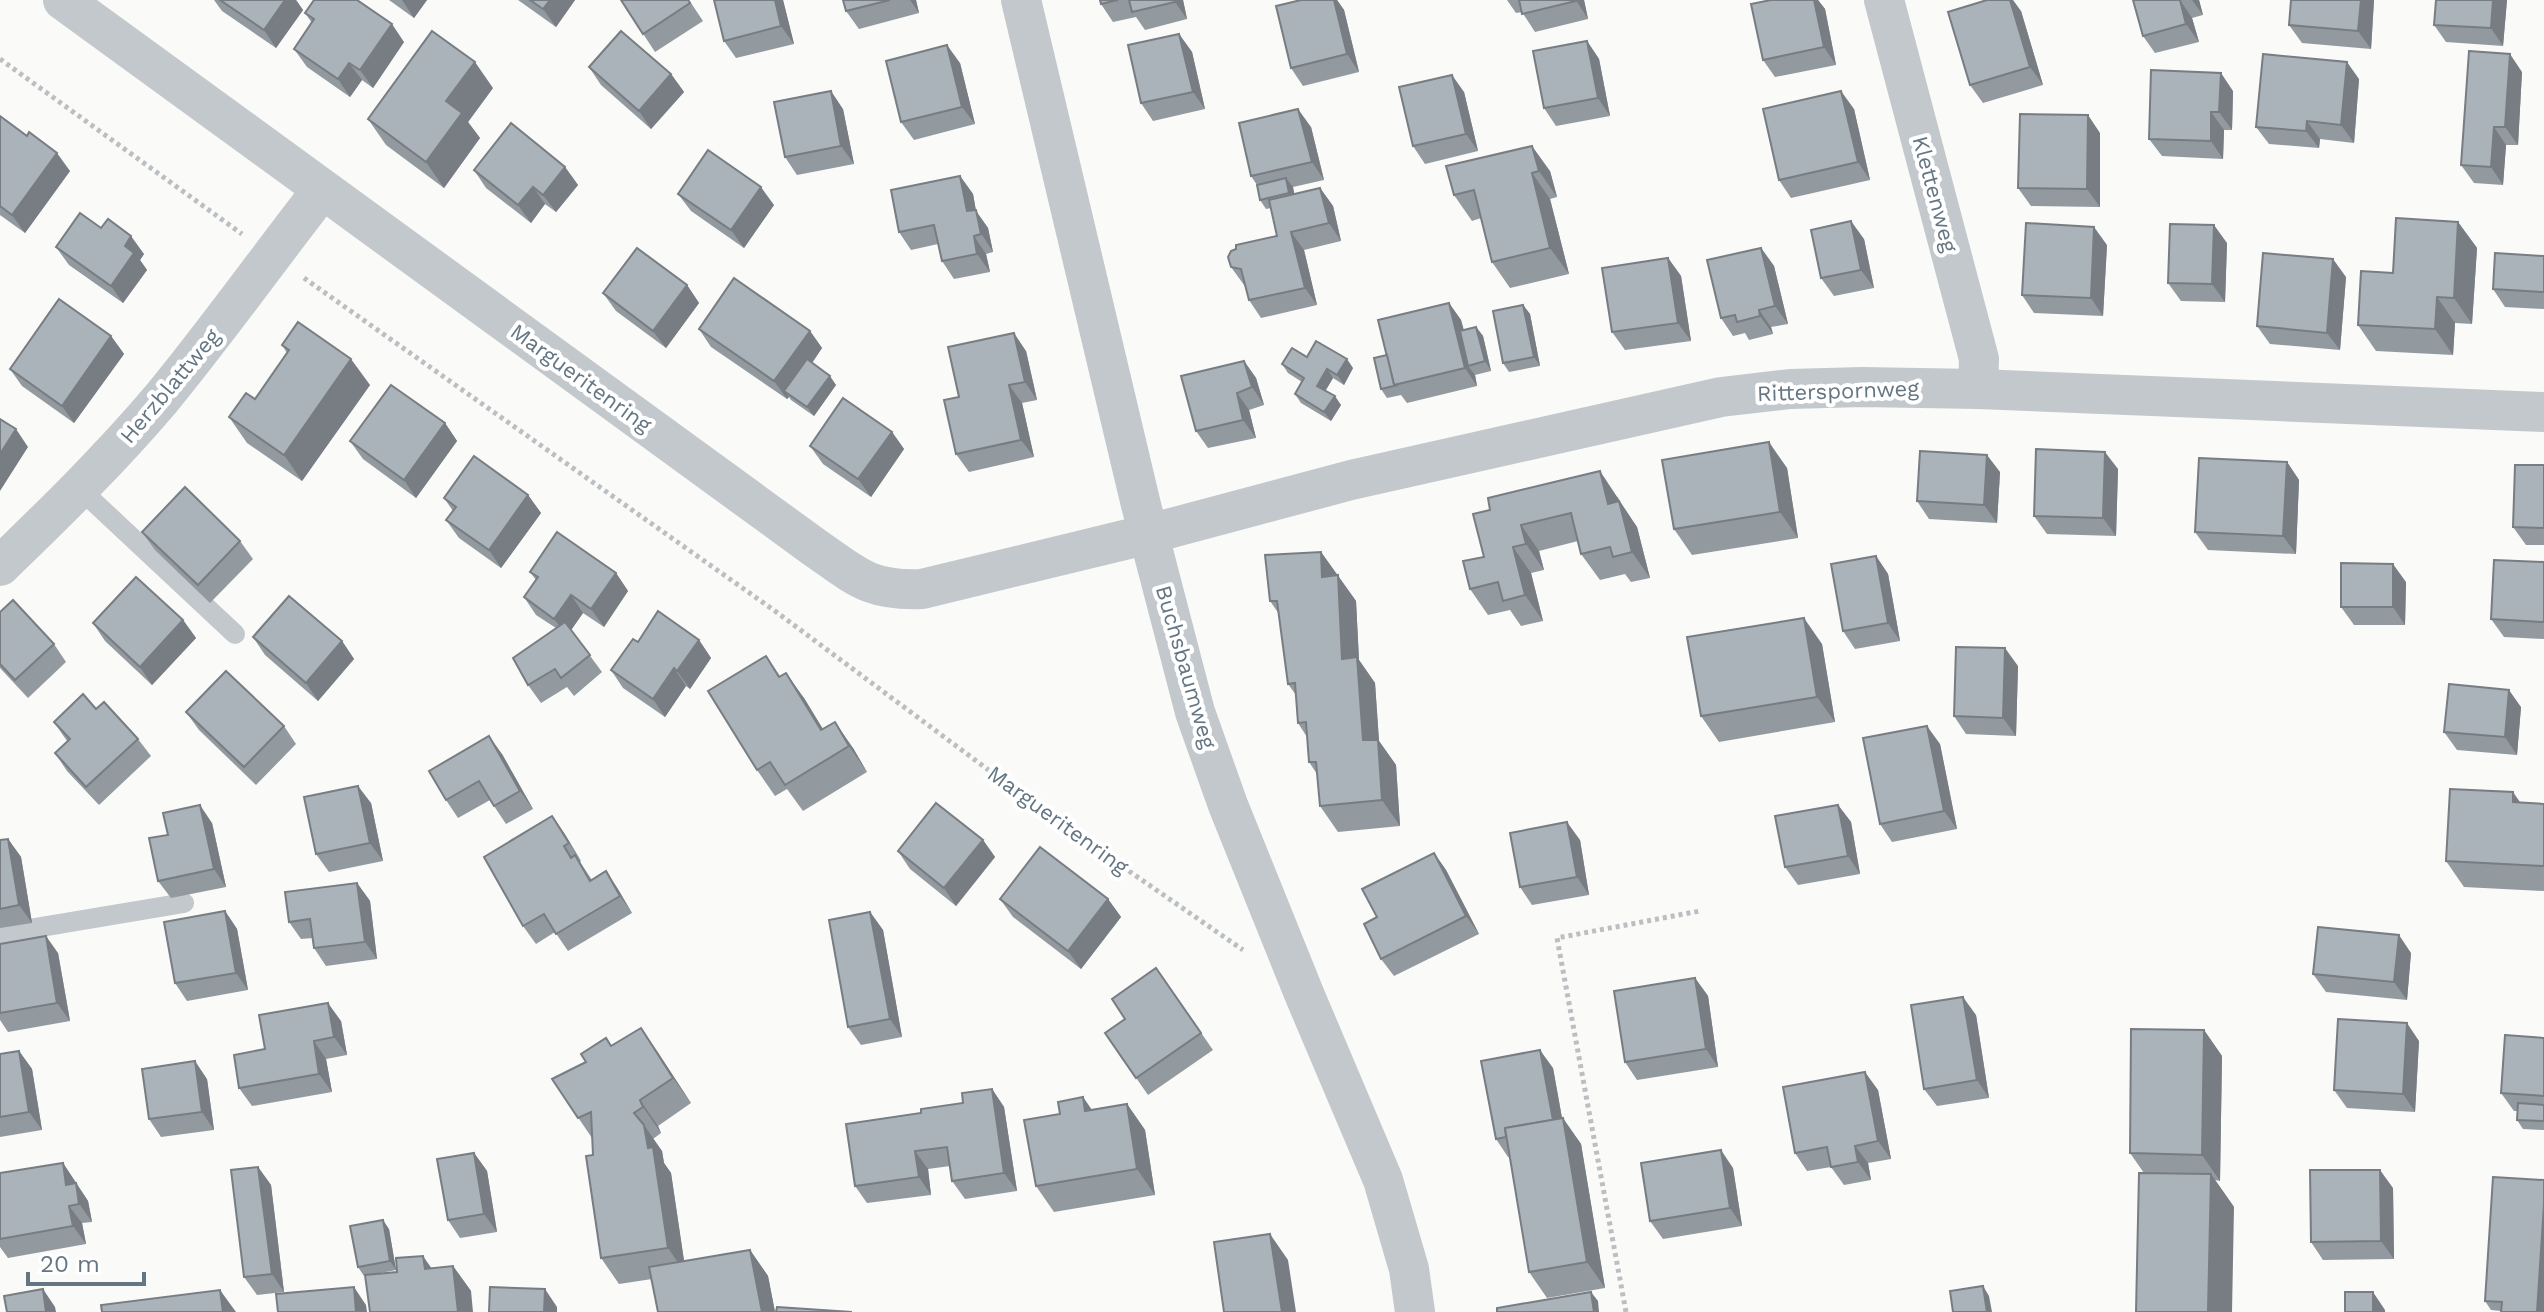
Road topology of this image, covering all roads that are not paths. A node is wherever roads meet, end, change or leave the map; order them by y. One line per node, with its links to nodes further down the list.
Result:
1 (63, 0): 4 (street, Margueritenring)
2 (1021, 0): 8 (street, Buchsbaumweg)
3 (1884, 0): 5 (street, Klettenweg)
4 (322, 190): 7 (street, Herzblattweg); 8 (street, Margueritenring)
5 (1978, 389): 6 (street, Ritterspornweg); 8 (street, Ritterspornweg)
6 (2544, 412)
7 (80, 489): 9 (street, Herzblattweg); 10 (lane)
8 (1149, 534): 13 (street, Buchsbaumweg)
9 (0, 566)
10 (235, 634)
11 (184, 903): 12 (lane)
12 (0, 934)
13 (1415, 1312)

